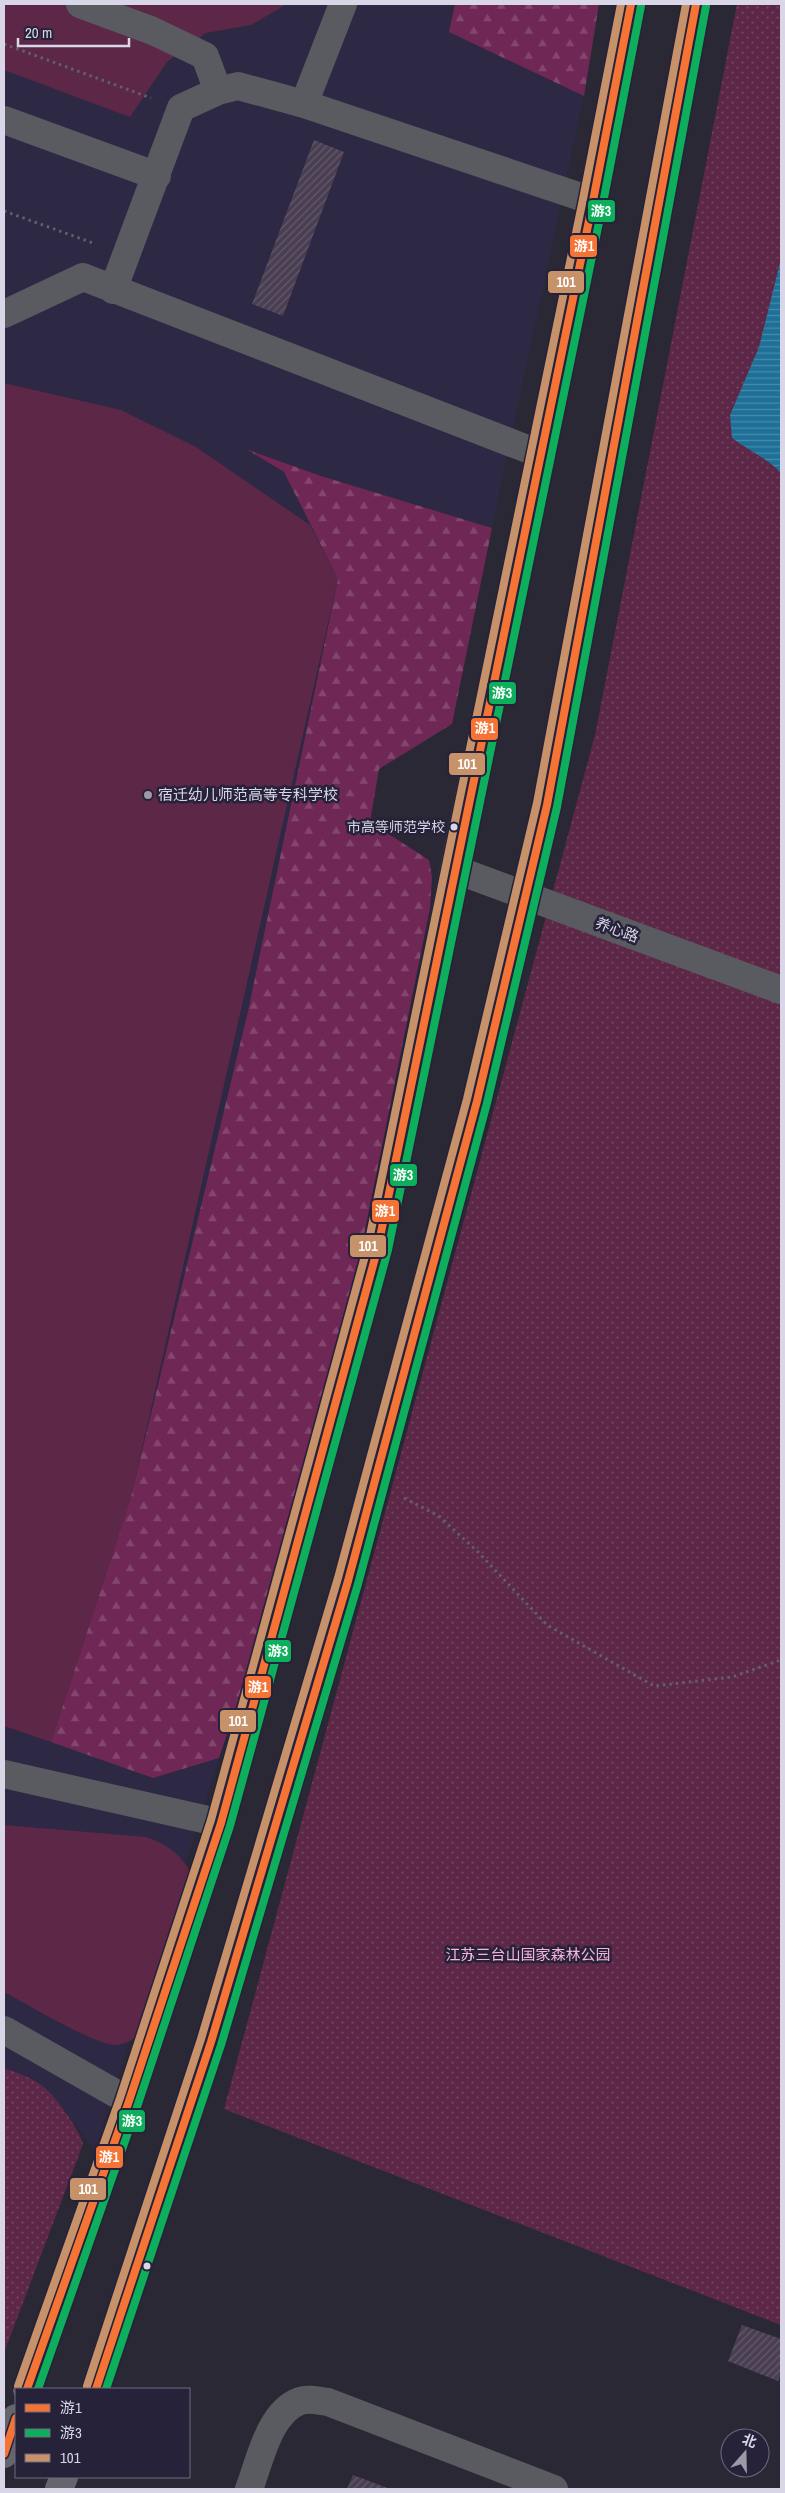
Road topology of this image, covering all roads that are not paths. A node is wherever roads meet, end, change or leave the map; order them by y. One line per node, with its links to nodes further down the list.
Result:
1 (80, 4): 5 (street)
2 (343, 4): 6 (street)
3 (632, 4): 9 (main road)
4 (696, 4): 14 (main road)
5 (218, 90): 6 (street); 8 (street)
6 (304, 104): 9 (street)
7 (4, 120): 8 (street)
8 (157, 176): 10 (street)
9 (593, 201): 12 (main road)
10 (114, 290): 11 (street); 12 (street)
11 (4, 314)
12 (540, 454): 13 (main road)
13 (454, 869): 14 (street, 养心路); 17 (main road)
14 (525, 896): 15 (street, 养心路); 21 (main road)
15 (781, 990)
16 (4, 1774): 17 (street)
17 (221, 1823): 19 (main road)
18 (4, 2030): 19 (street)
19 (129, 2102): 20 (main road)
20 (27, 2388)
21 (96, 2388)
22 (15, 2421): 23 (main road)
23 (4, 2454)
24 (250, 2489): 25 (street)
25 (554, 2489)

